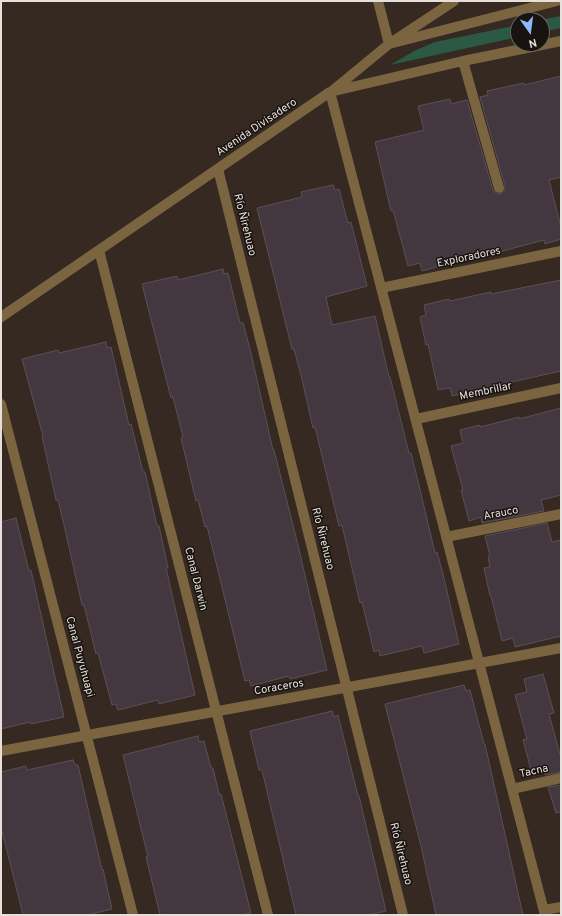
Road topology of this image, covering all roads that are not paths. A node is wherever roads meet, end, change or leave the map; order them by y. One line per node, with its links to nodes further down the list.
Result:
1 (378, 1): 5 (street)
2 (454, 1): 5 (street)
3 (557, 1): 5 (street)
4 (561, 41): 6 (street, Avenida Divisadero)
5 (389, 44): 7 (street)
6 (463, 61): 7 (street, Avenida Divisadero); 9 (street)
7 (330, 92): 8 (street, Avenida Divisadero); 12 (street)
8 (218, 169): 10 (street, Avenida Divisadero); 21 (street, Río Ñirehuao)
9 (499, 188)
10 (99, 250): 13 (street, Avenida Divisadero); 22 (street, Canal Darwin)
11 (561, 251): 12 (street, Exploradores)
12 (381, 288): 16 (street)
13 (1, 317)
14 (561, 388): 16 (street, Membrillar)
15 (1, 404): 23 (street, Canal Puyuhuapi)
16 (416, 420): 18 (street)
17 (561, 514): 18 (street, Arauco)
18 (446, 537): 20 (street)
19 (561, 648): 20 (street, Coraceros)
20 (479, 663): 21 (street, Coraceros); 26 (street)
21 (346, 688): 22 (street, Coraceros); 31 (street, Río Ñirehuao)
22 (217, 711): 23 (street, Coraceros); 30 (street, Canal Darwin)
23 (87, 735): 24 (street, Coraceros); 29 (street, Canal Puyuhuapi)
24 (1, 751)
25 (561, 778): 26 (street, Tacna)
26 (512, 789): 28 (street)
27 (561, 907): 28 (street)
28 (544, 913)
29 (133, 915)
30 (268, 915)
31 (403, 915)

